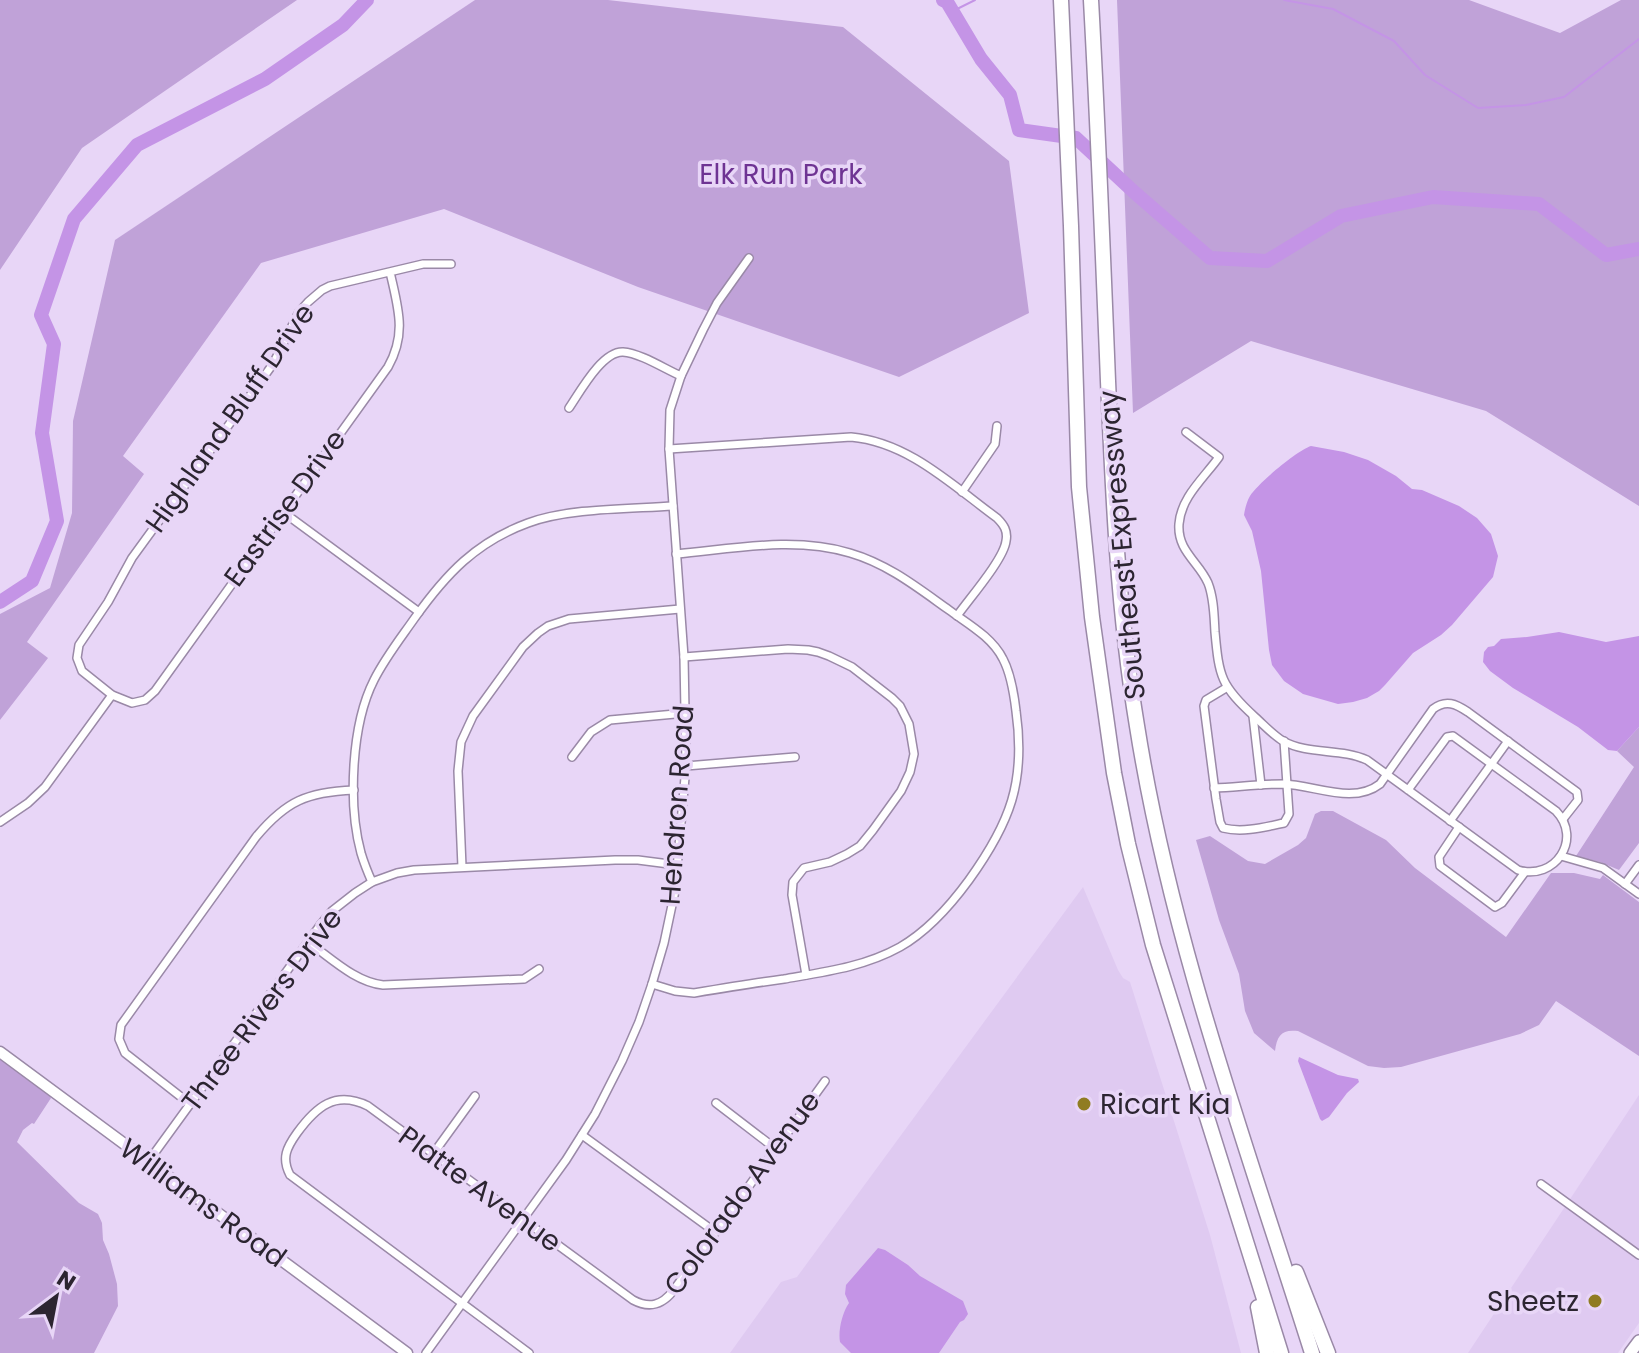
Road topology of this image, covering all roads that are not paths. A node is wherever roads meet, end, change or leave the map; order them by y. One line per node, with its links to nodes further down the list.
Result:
1 (1091, 5): 61 (highway, Southeast Expressway)
2 (1061, 6): 64 (highway, Southeast Expressway)
3 (749, 258): 6 (street, Hendron Road)
4 (451, 264): 5 (street, Highland Bluff Drive)
5 (390, 272): 13 (street, Eastrise Drive); 20 (street, Highland Bluff Drive)
6 (681, 376): 7 (street); 10 (street, Hendron Road)
7 (569, 408)
8 (997, 426): 11 (street)
9 (1186, 432): 19 (street)
10 (669, 449): 11 (street); 12 (street, Hendron Road)
11 (962, 492): 17 (street)
12 (673, 506): 14 (street, Hendron Road); 16 (street)
13 (283, 512): 16 (street); 20 (street, Eastrise Drive)
14 (676, 554): 15 (street, Hendron Road); 17 (street)
15 (680, 609): 18 (street, Hendron Road); 42 (street)
16 (419, 612): 33 (street)
17 (957, 616): 49 (street)
18 (684, 657): 21 (street, Hendron Road); 49 (street)
19 (1226, 688): 22 (street); 32 (street)
20 (112, 695): 37 (street)
21 (686, 713): 25 (street); 28 (street, Hendron Road)
22 (1253, 715): 23 (street); 31 (street)
23 (1284, 741): 29 (street); 30 (street)
24 (1508, 741): 27 (street); 29 (street); 35 (street)
25 (572, 757)
26 (795, 757): 28 (street)
27 (1492, 764): 34 (street); 35 (street); 36 (street)
28 (686, 766): 40 (street, Hendron Road)
29 (1386, 774): 30 (street); 34 (street)
30 (1286, 784): 31 (street); 32 (street)
31 (1261, 785): 32 (street)
32 (1214, 788)
33 (354, 790): 44 (street); 55 (street)
34 (1408, 790): 36 (street)
35 (1563, 819): 39 (street)
36 (1450, 821): 38 (street)
37 (0, 822)
38 (1459, 827): 43 (street); 43 (street)
39 (1561, 856): 43 (street); 45 (street)
40 (677, 865): 42 (street, Three Rivers Drive); 50 (street, Hendron Road)
41 (1639, 865): 45 (street)
42 (462, 867): 44 (street, Three Rivers Drive)
43 (1525, 872)
44 (372, 882): 47 (street, Three Rivers Drive)
45 (1625, 884): 46 (street)
46 (1639, 894)
47 (308, 942): 48 (street); 55 (street, Three Rivers Drive)
48 (539, 969)
49 (806, 975): 50 (street)
50 (652, 984): 56 (street, Hendron Road)
51 (0, 1052): 59 (main road, Williams Road)
52 (825, 1081): 57 (street, Colorado Avenue)
53 (475, 1096): 58 (street)
54 (716, 1103): 57 (street)
55 (190, 1104): 59 (street, Three Rivers Drive)
56 (582, 1135): 62 (street, Hendron Road); 63 (street)
57 (776, 1149): 63 (street, Colorado Avenue)
58 (433, 1154): 62 (street, Platte Avenue); 66 (street, Platte Avenue)
59 (148, 1162): 69 (main road, Williams Road)
60 (1541, 1184): 65 (street)
61 (1265, 1205): 74 (highway, Southeast Expressway); 75 (highway)
62 (522, 1220): 66 (street, Hendron Road); 67 (street, Platte Avenue)
63 (715, 1232): 67 (street, Colorado Avenue)
64 (1250, 1255): 72 (highway); 73 (highway, Southeast Expressway)
65 (1639, 1255)
66 (462, 1304): 70 (street, Hendron Road); 71 (street)
67 (658, 1304)
68 (1639, 1341): 76 (main road)
69 (407, 1353)
70 (426, 1353)
71 (529, 1353)
72 (1267, 1353)
73 (1281, 1353)
74 (1312, 1353)
75 (1328, 1353)
76 (1630, 1353)

